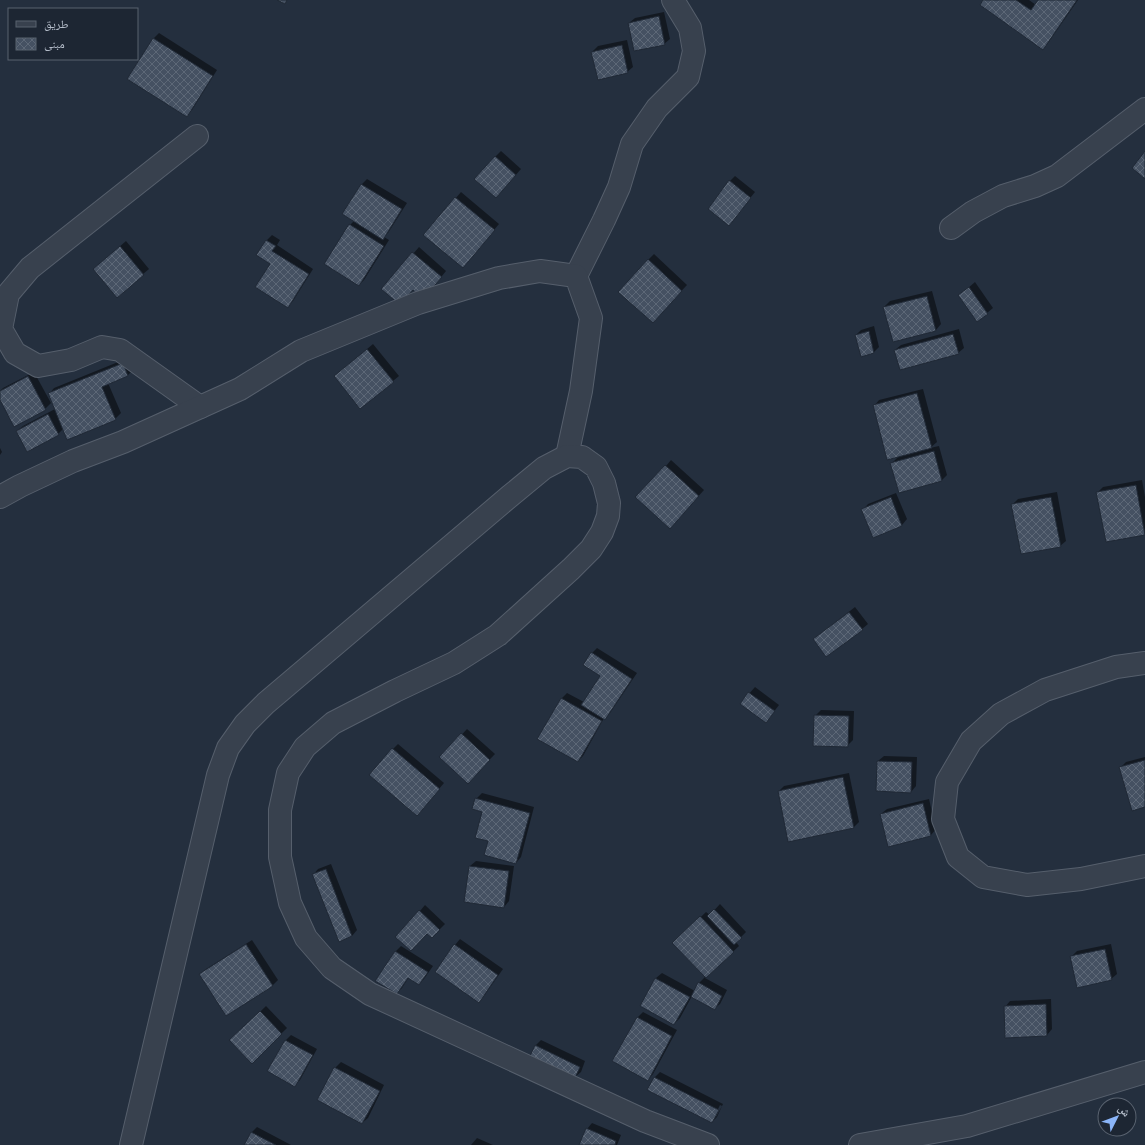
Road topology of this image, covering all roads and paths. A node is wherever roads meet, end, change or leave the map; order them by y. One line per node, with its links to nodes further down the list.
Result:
1 (673, 0): 5 (street)
2 (1145, 109): 4 (street)
3 (197, 136): 6 (street)
4 (951, 228)
5 (576, 276): 6 (street); 7 (street)
6 (200, 407): 8 (street)
7 (567, 456): 12 (street); 13 (street)
8 (0, 497)
9 (1145, 664): 10 (street)
10 (1145, 866)
11 (1145, 1072): 14 (street)
12 (131, 1145)
13 (708, 1145)
14 (860, 1145)

